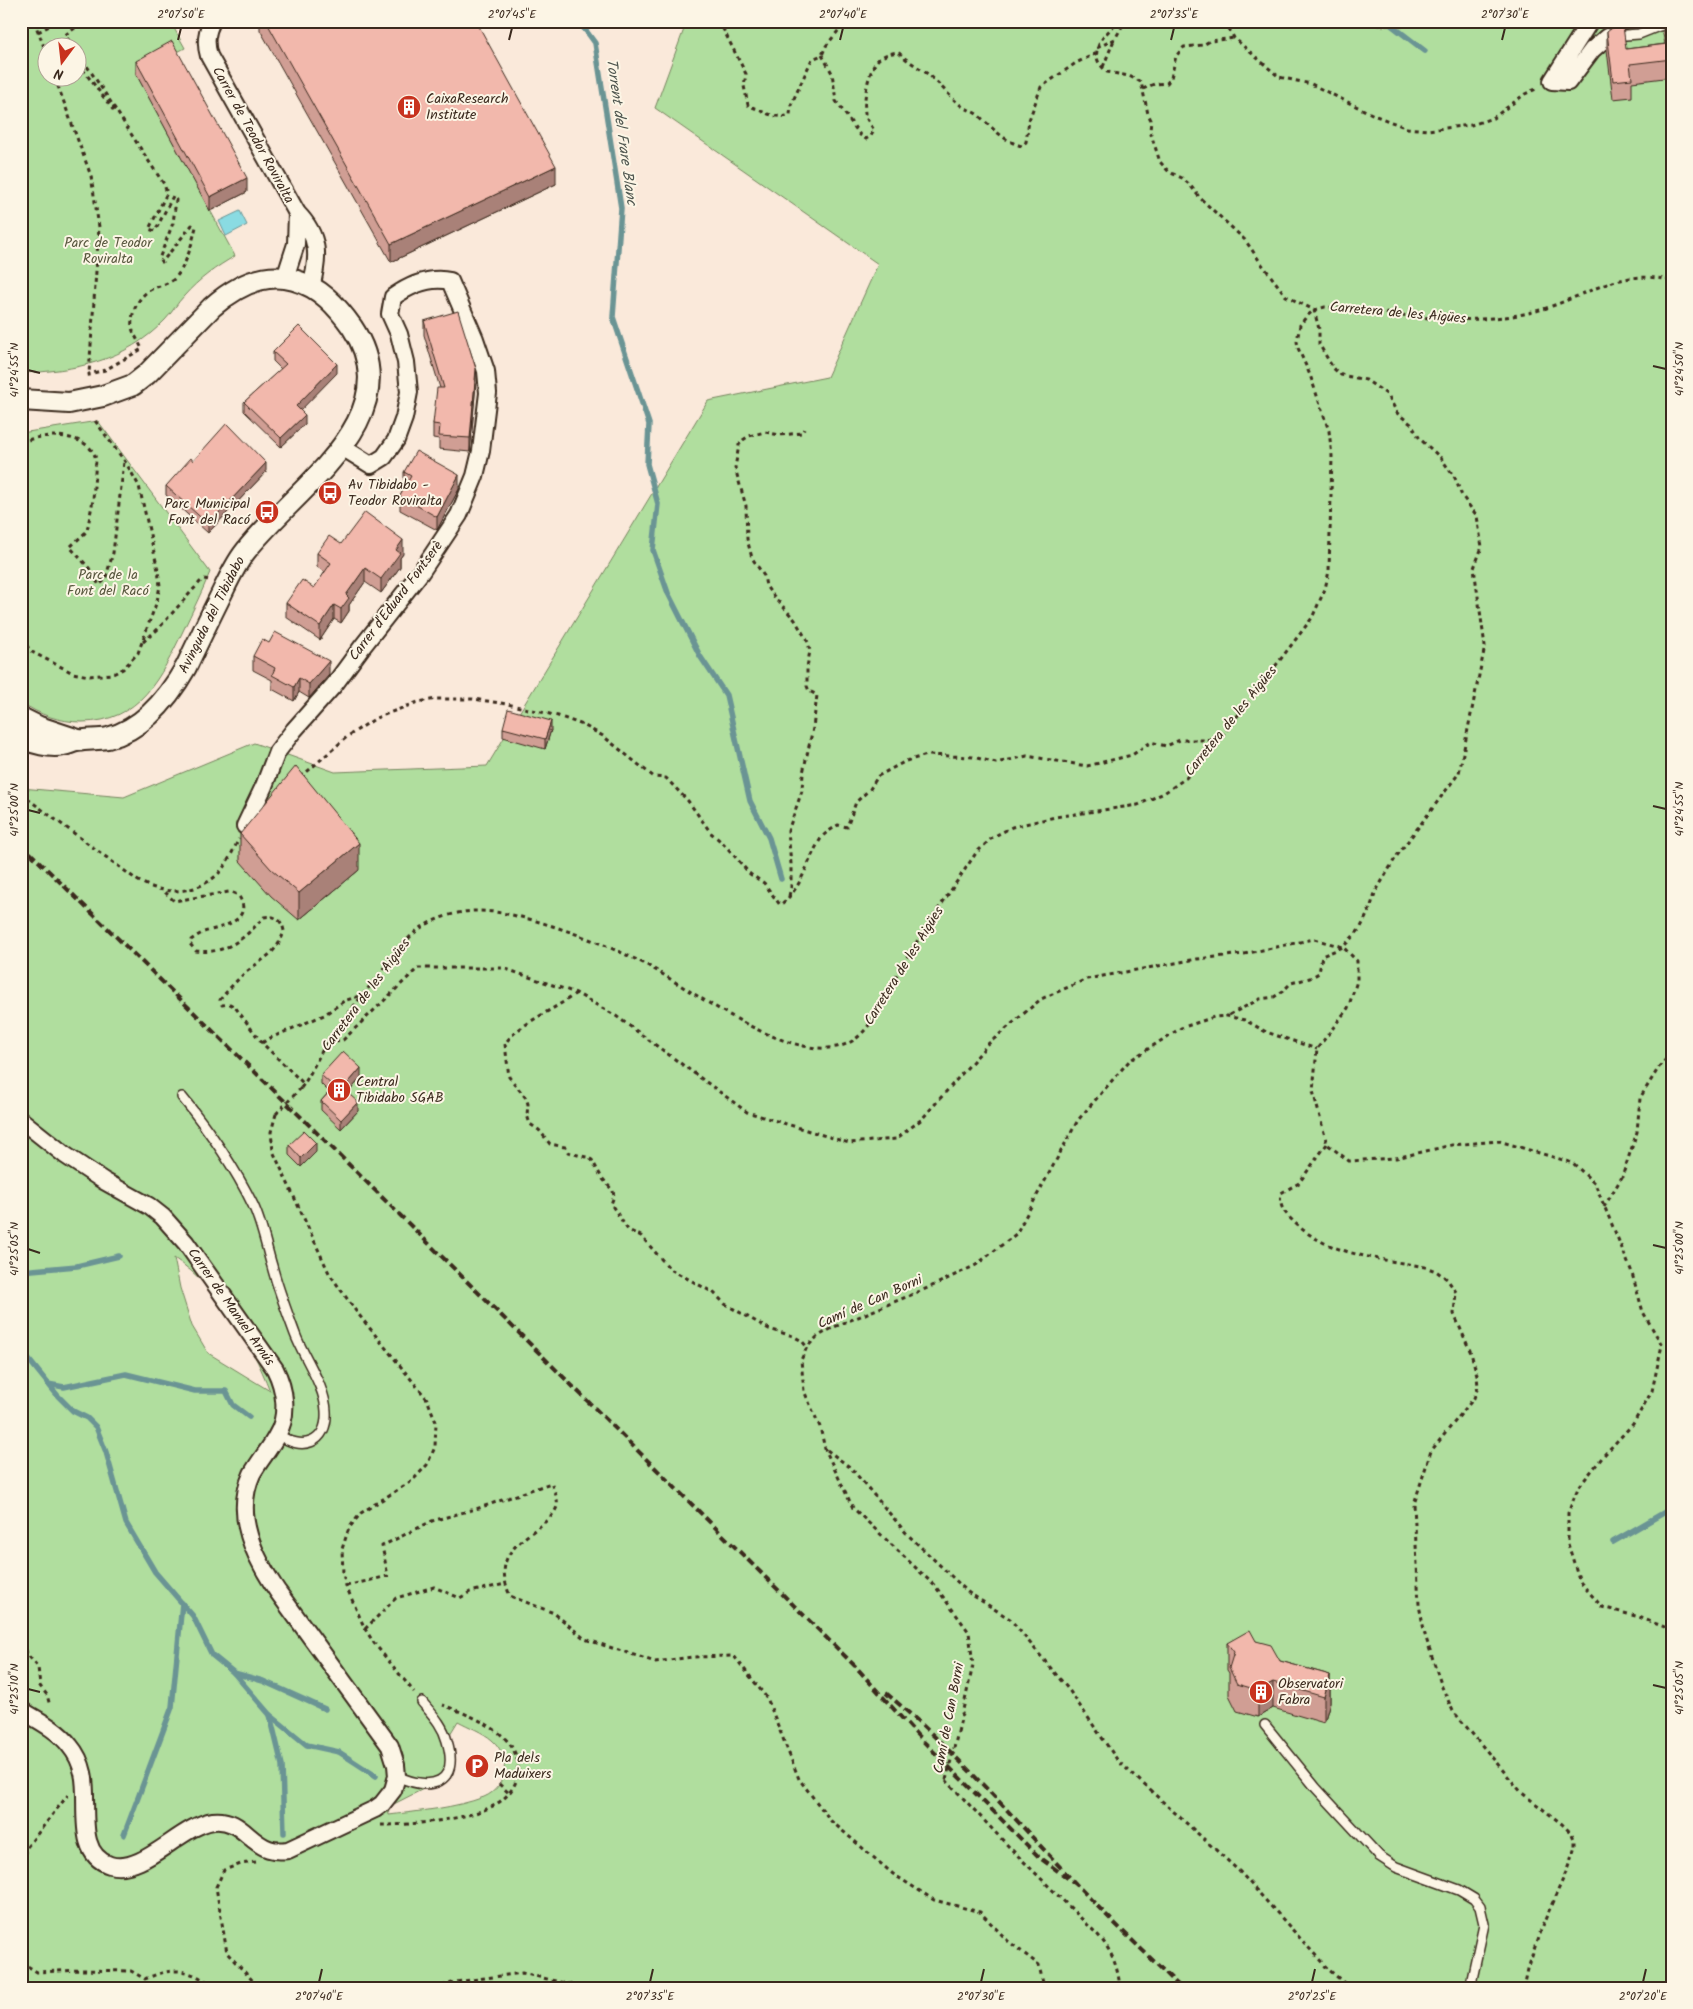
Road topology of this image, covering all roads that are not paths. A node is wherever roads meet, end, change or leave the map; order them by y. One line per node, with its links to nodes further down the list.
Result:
1 (212, 21): 5 (street, Carrer de Teodor Roviralta)
2 (1590, 21): 4 (street)
3 (1672, 24): 4 (lane)
4 (1607, 37)
5 (297, 214): 6 (street, Carrer de Teodor Roviralta); 7 (street, Carrer de Teodor Roviralta)
6 (285, 278): 7 (street, Avinguda del Tibidabo); 8 (street, Avinguda del Tibidabo)
7 (311, 287): 9 (street, Avinguda del Tibidabo)
8 (21, 401)
9 (342, 447): 12 (street, Avinguda del Tibidabo); 13 (street, Carrer d'Eduard Fontserè)
10 (21, 718): 12 (street)
11 (21, 738): 12 (street)
12 (78, 740)
13 (246, 826)
14 (182, 1097): 16 (lane)
15 (21, 1120): 16 (street, Carrer de Manuel Arnús)
16 (278, 1434): 20 (street, Carrer de Manuel Arnús)
17 (422, 1702): 20 (lane)
18 (21, 1710): 20 (street)
19 (1265, 1725): 21 (lane)
20 (396, 1776)
21 (1470, 1988)

